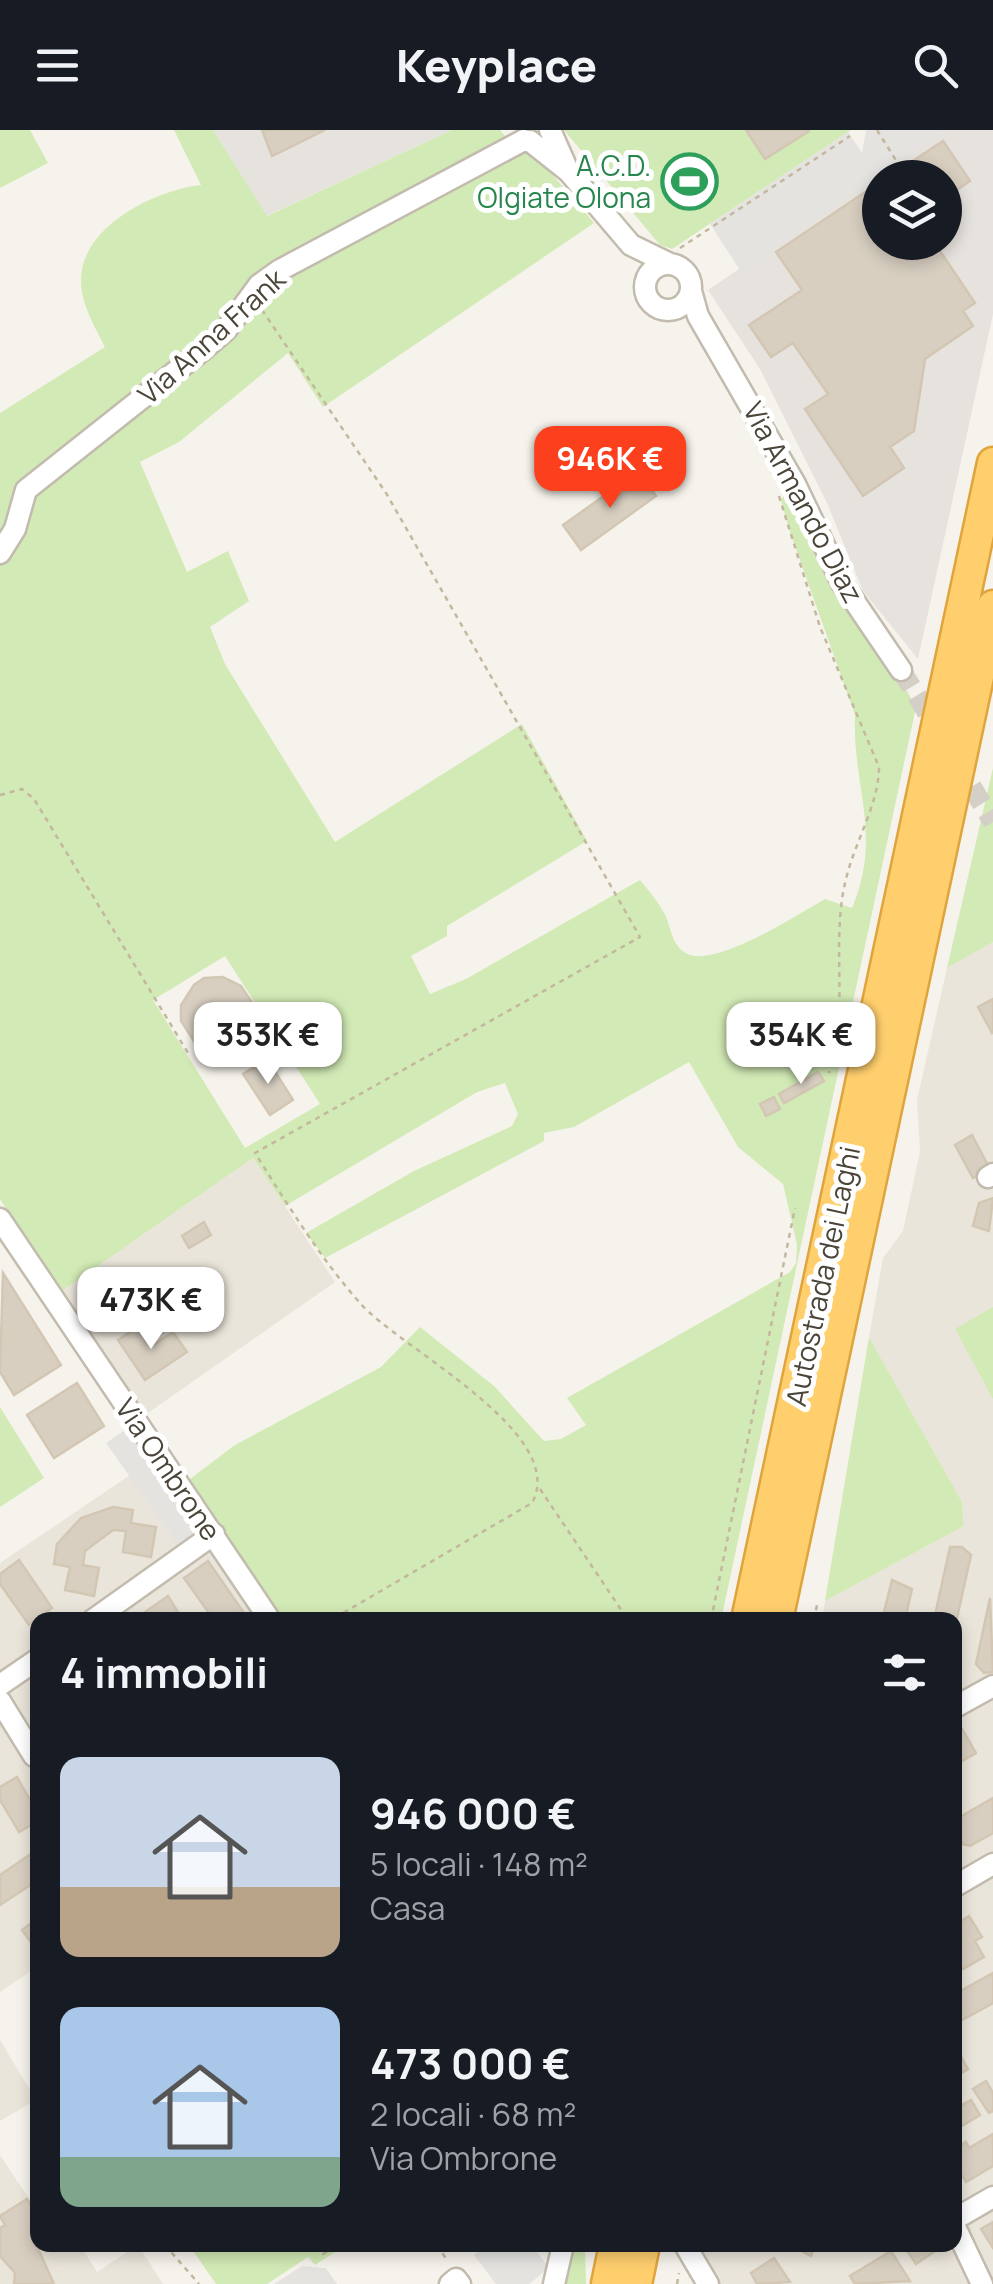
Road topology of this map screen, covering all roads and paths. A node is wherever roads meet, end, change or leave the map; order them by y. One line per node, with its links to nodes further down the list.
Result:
1 (877, 130): 4 (path)
2 (532, 134): 5 (street, Via Armando Diaz); 9 (street, Via Anna Frank)
3 (850, 136): 6 (path)
4 (895, 160)
5 (631, 245): 6 (street, Via Armando Diaz); 7 (street, Via Armando Diaz)
6 (671, 258): 7 (street); 8 (street, Via Armando Diaz)
7 (645, 286): 10 (street, Via Armando Diaz)
8 (691, 292): 10 (street); 11 (street, Via Armando Diaz)
9 (249, 298): 14 (street, Via Anna Frank); 22 (path)
10 (671, 310): 11 (street, Via Armando Diaz)
11 (708, 334): 13 (street, Via Armando Diaz)
12 (993, 463): 30 (highway, Autostrada dei Laghi)
13 (793, 480): 16 (street, Via Armando Diaz); 19 (path)
14 (0, 554)
15 (993, 606): 31 (highway, Autostrada dei Laghi)
16 (901, 670)
17 (0, 795): 18 (path)
18 (188, 1053)
19 (829, 1073)
20 (796, 1208): 29 (path)
21 (2, 1227): 23 (street, Via Ombrone)
22 (540, 1488): 27 (path); 28 (path)
23 (214, 1534): 25 (street); 26 (street, Via Ombrone)
24 (817, 1605): 32 (path)
25 (104, 1612)
26 (265, 1612)
27 (345, 1612)
28 (623, 1612)
29 (713, 1612)
30 (749, 1612)
31 (779, 1612)
32 (816, 1612)
33 (30, 1664): 34 (street)
34 (0, 1685)
35 (993, 1686): 37 (street)
36 (0, 1701): 38 (street)
37 (962, 1703)
38 (30, 1750)
39 (993, 1864): 40 (street)
40 (962, 1882)
41 (993, 2197): 42 (street)
42 (962, 2214)
43 (962, 2248): 51 (street)
44 (171, 2252): 52 (path)
45 (440, 2252): 50 (path)
46 (561, 2252): 53 (street)
47 (614, 2252): 54 (highway)
48 (643, 2252): 55 (highway)
49 (689, 2252): 56 (street)
50 (454, 2279)
51 (973, 2280)
52 (199, 2284)
53 (554, 2284)
54 (607, 2284)
55 (636, 2284)
56 (708, 2284)

